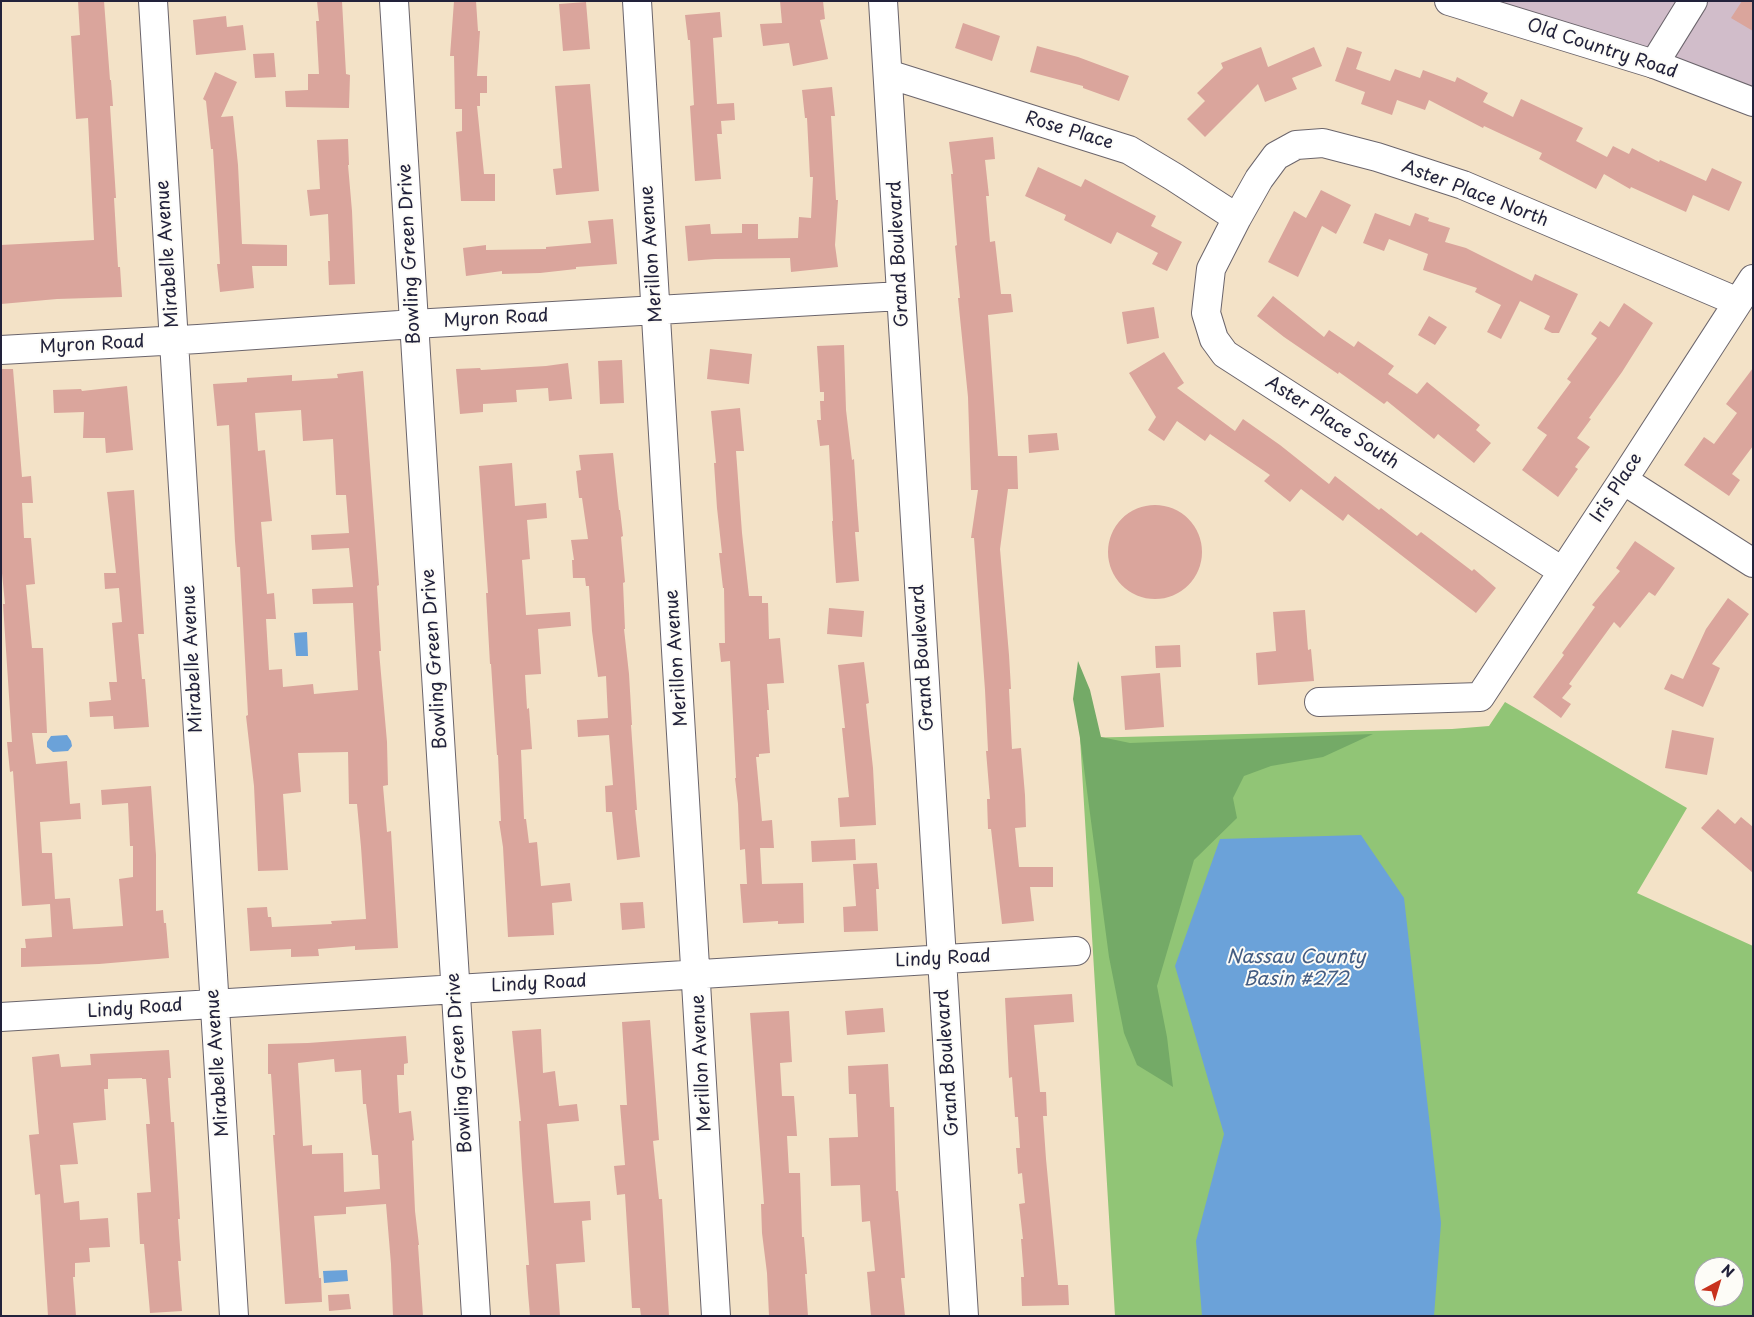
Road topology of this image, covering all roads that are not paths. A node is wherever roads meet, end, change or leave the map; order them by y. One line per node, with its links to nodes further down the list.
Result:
1 (153, 1): 16 (street, Mirabelle Avenue)
2 (394, 1): 15 (street, Bowling Green Drive)
3 (637, 1): 14 (street, Merillon Avenue)
4 (882, 1): 8 (street, Grand Boulevard)
5 (1449, 1): 7 (street, Old Country Road)
6 (1693, 1): 7 (street)
7 (1654, 64): 9 (street, Old Country Road)
8 (888, 74): 10 (street, Rose Place); 12 (street, Grand Boulevard)
9 (1753, 102)
10 (1237, 218): 13 (street, Aster Place North); 20 (street, Aster Place South)
11 (1753, 279): 13 (street, Iris Place)
12 (901, 296): 14 (street, Myron Road); 23 (street, Grand Boulevard)
13 (1738, 302): 18 (street, Iris Place)
14 (656, 311): 15 (street, Myron Road); 24 (street, Merillon Avenue)
15 (414, 324): 16 (street, Myron Road); 25 (street, Bowling Green Drive)
16 (174, 340): 17 (street, Myron Road); 26 (street, Mirabelle Avenue)
17 (1, 350)
18 (1623, 480): 19 (street); 20 (street, Iris Place)
19 (1753, 563)
20 (1562, 571): 21 (street, Iris Place)
21 (1320, 702)
22 (1076, 951): 23 (street, Lindy Road)
23 (942, 959): 24 (street, Lindy Road); 31 (street, Grand Boulevard)
24 (696, 974): 25 (street, Lindy Road); 30 (street, Merillon Avenue)
25 (456, 989): 26 (street, Lindy Road); 29 (street, Bowling Green Drive)
26 (214, 1004): 27 (street, Lindy Road); 28 (street, Mirabelle Avenue)
27 (1, 1017)
28 (234, 1316)
29 (476, 1316)
30 (716, 1316)
31 (964, 1316)

